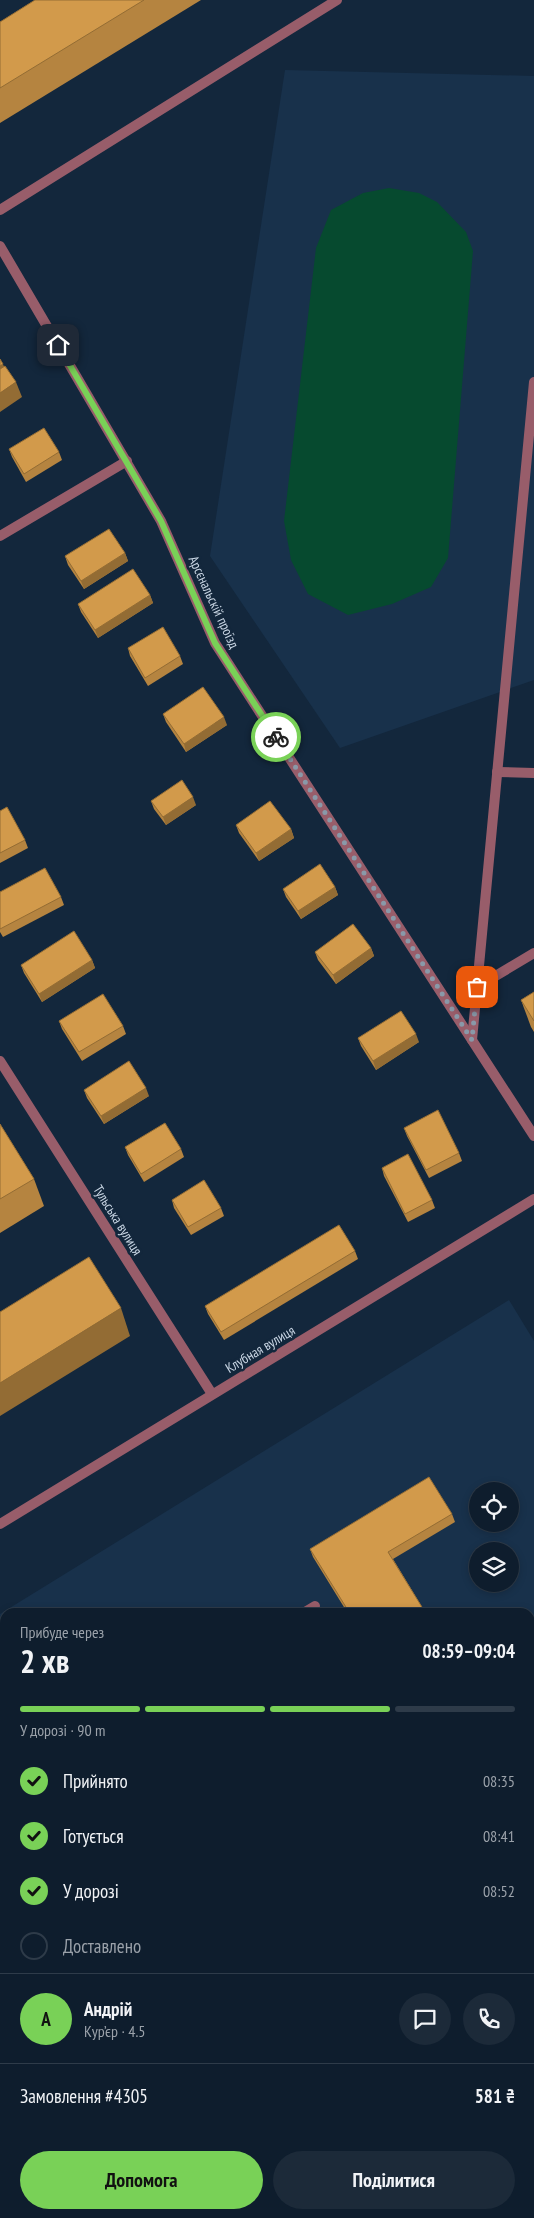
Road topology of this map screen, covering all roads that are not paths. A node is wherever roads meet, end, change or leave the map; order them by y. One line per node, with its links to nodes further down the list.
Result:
1 (337, 0): 2 (street)
2 (0, 210)
3 (0, 246): 5 (street, Арсєнальскій проїзд)
4 (534, 382): 7 (street)
5 (127, 460): 6 (street); 11 (street, Арсєнальскій проїзд)
6 (0, 536)
7 (497, 772): 8 (street); 10 (street)
8 (534, 773)
9 (534, 953): 10 (street)
10 (477, 987): 11 (street)
11 (472, 1040): 13 (street, Арсєнальскій проїзд)
12 (0, 1061): 15 (street, Тульська вулиця)
13 (534, 1136)
14 (534, 1199): 15 (street, Клубная вулиця)
15 (212, 1394): 16 (street, Клубная вулиця)
16 (0, 1524)
17 (315, 1606): 18 (street)
18 (312, 1608)

